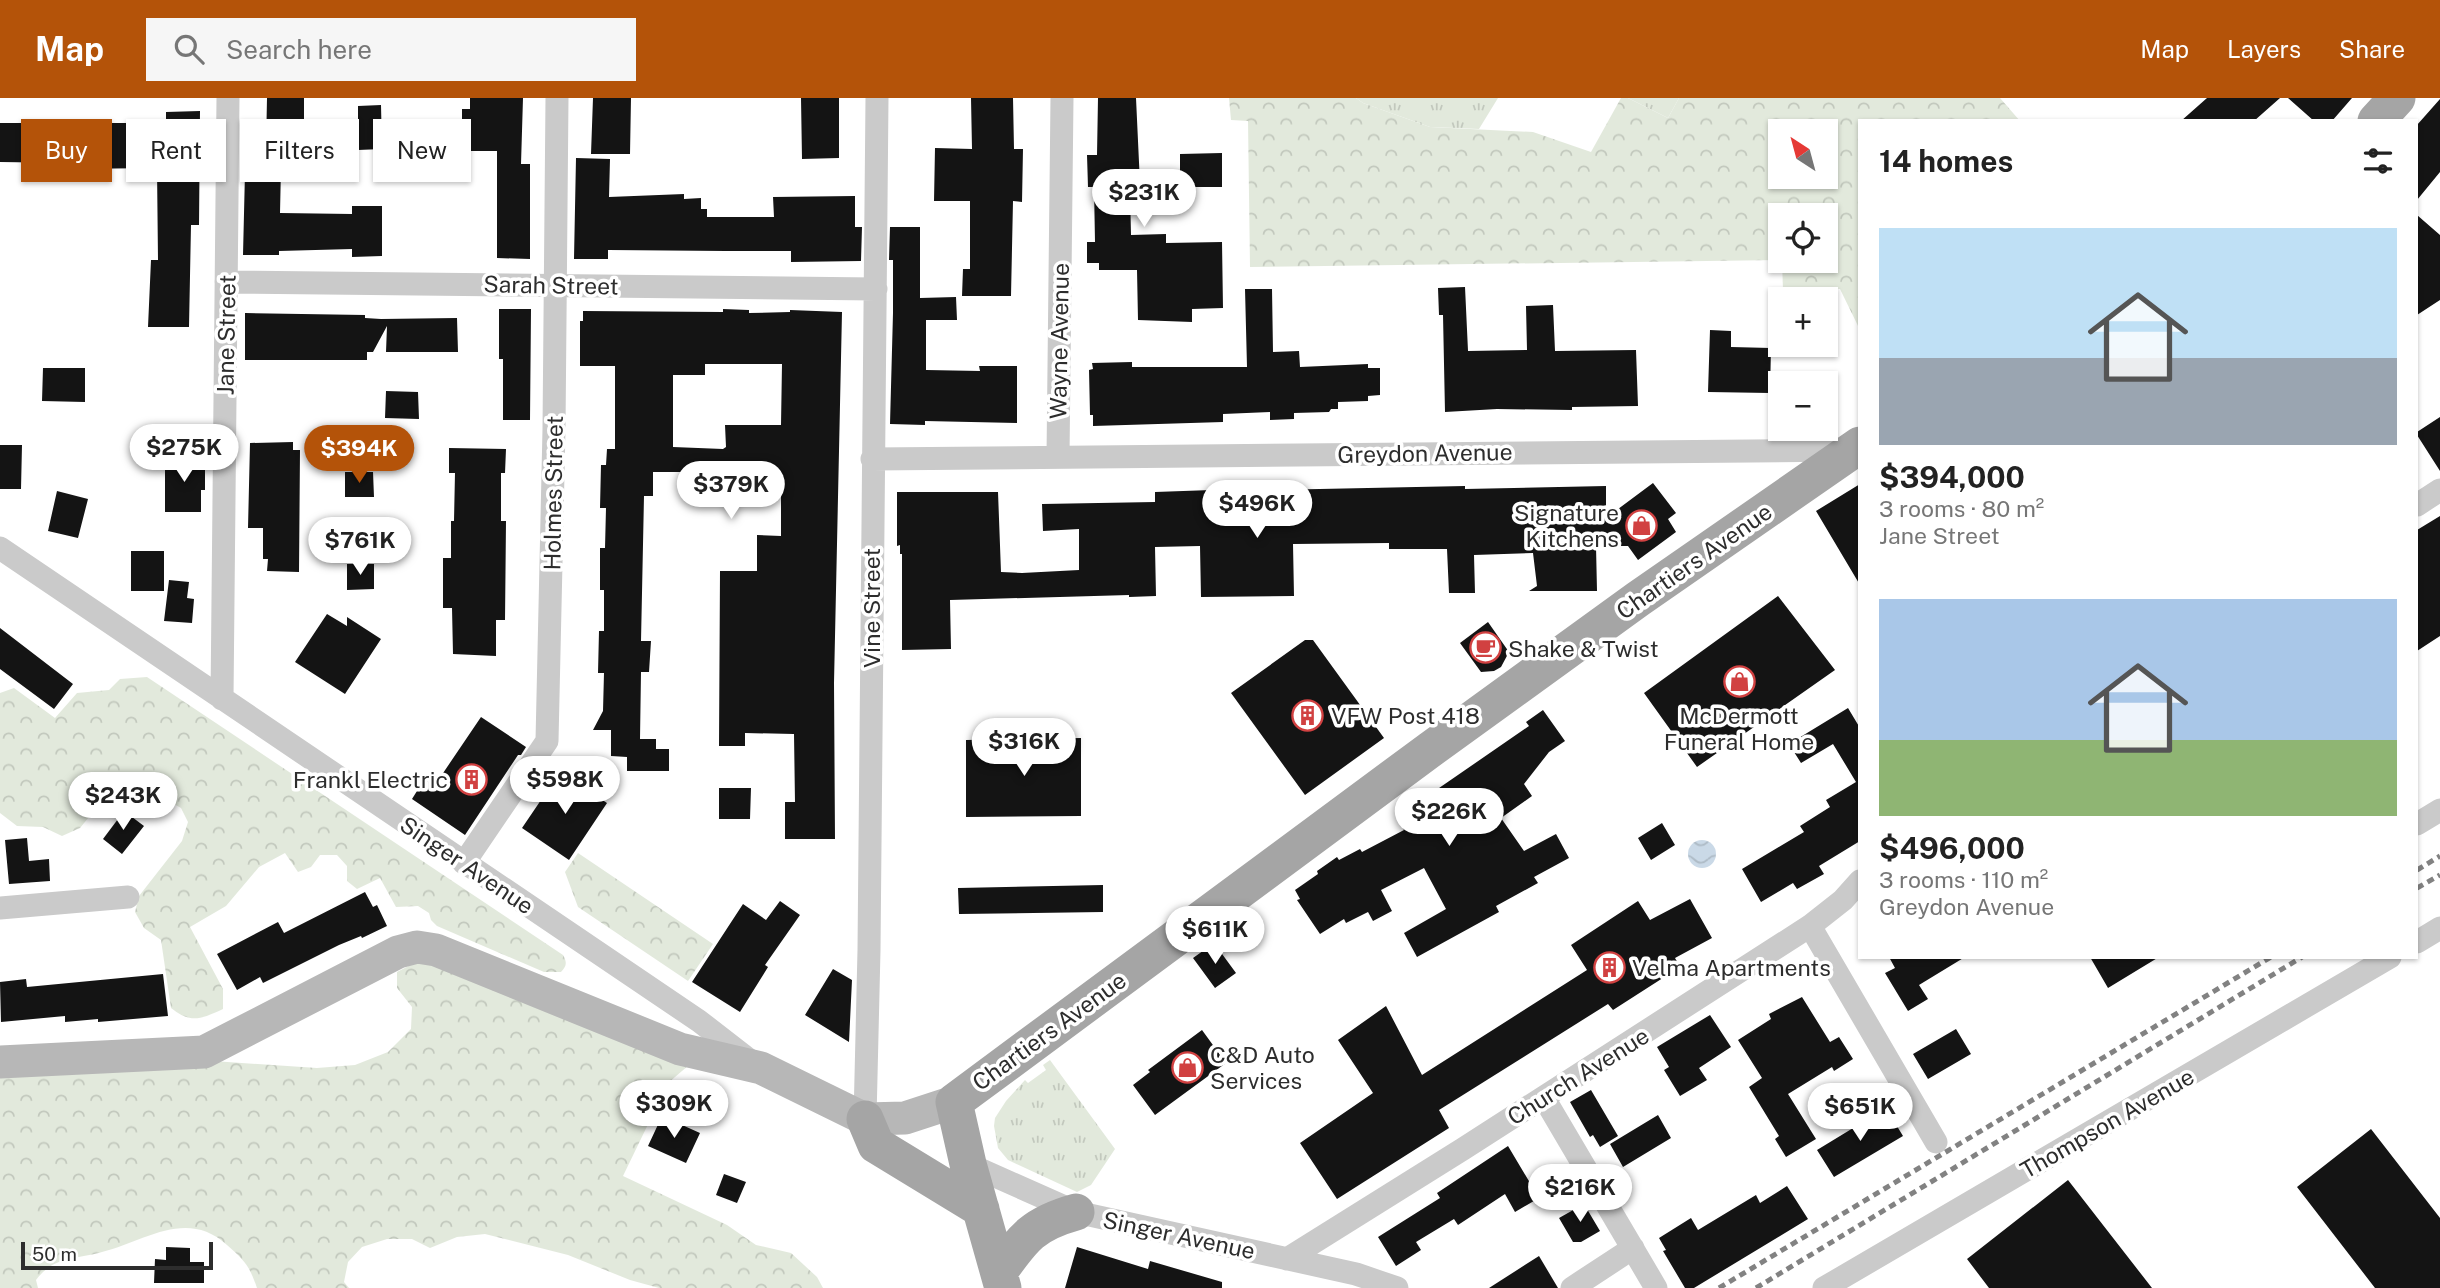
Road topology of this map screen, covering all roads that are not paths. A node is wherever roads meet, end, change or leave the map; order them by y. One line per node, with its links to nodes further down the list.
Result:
1 (228, 98): 7 (street, Jane Street)
2 (557, 98): 8 (street, Holmes Street)
3 (877, 98): 9 (street, Vine Street)
4 (1062, 98): 11 (street, Wayne Avenue)
5 (2397, 98): 6 (main road)
6 (2378, 119)
7 (226, 282): 8 (street, Sarah Street); 16 (street, Jane Street)
8 (556, 285): 9 (street, Sarah Street); 19 (street, Holmes Street)
9 (876, 289): 12 (street, Vine Street)
10 (1856, 447): 11 (street, Greydon Avenue); 30 (main road, Chartiers Avenue)
11 (1058, 457): 12 (street, Greydon Avenue)
12 (872, 459): 31 (street, Vine Street)
13 (2440, 490): 14 (street)
14 (2418, 504)
15 (0, 548): 16 (street, Singer Avenue)
16 (222, 699): 19 (street, Singer Avenue)
17 (2440, 810): 18 (street)
18 (2418, 823)
19 (464, 863): 28 (street, Singer Avenue)
20 (1858, 883): 23 (street, Church Avenue)
21 (128, 897): 22 (street)
22 (0, 908)
23 (1810, 926): 29 (street, Church Avenue); 32 (street)
24 (2440, 928): 25 (street)
25 (2418, 941)
26 (2387, 959): 42 (street, Thompson Avenue)
27 (0, 1062): 28 (street)
28 (761, 1068): 31 (street, Singer Avenue)
29 (1544, 1098): 36 (street); 37 (street, Church Avenue)
30 (954, 1102): 31 (street, Singer Avenue); 33 (main road)
31 (865, 1119): 34 (main road)
32 (1936, 1142)
33 (968, 1164): 34 (main road); 35 (street, Singer Avenue)
34 (981, 1209): 38 (main road)
35 (1076, 1212): 37 (street, Singer Avenue); 38 (main road)
36 (1633, 1248): 40 (street); 41 (street)
37 (1287, 1259): 39 (street, Singer Avenue)
38 (1001, 1280)
39 (1397, 1288)
40 (1572, 1288)
41 (1656, 1288)
42 (1824, 1288)

